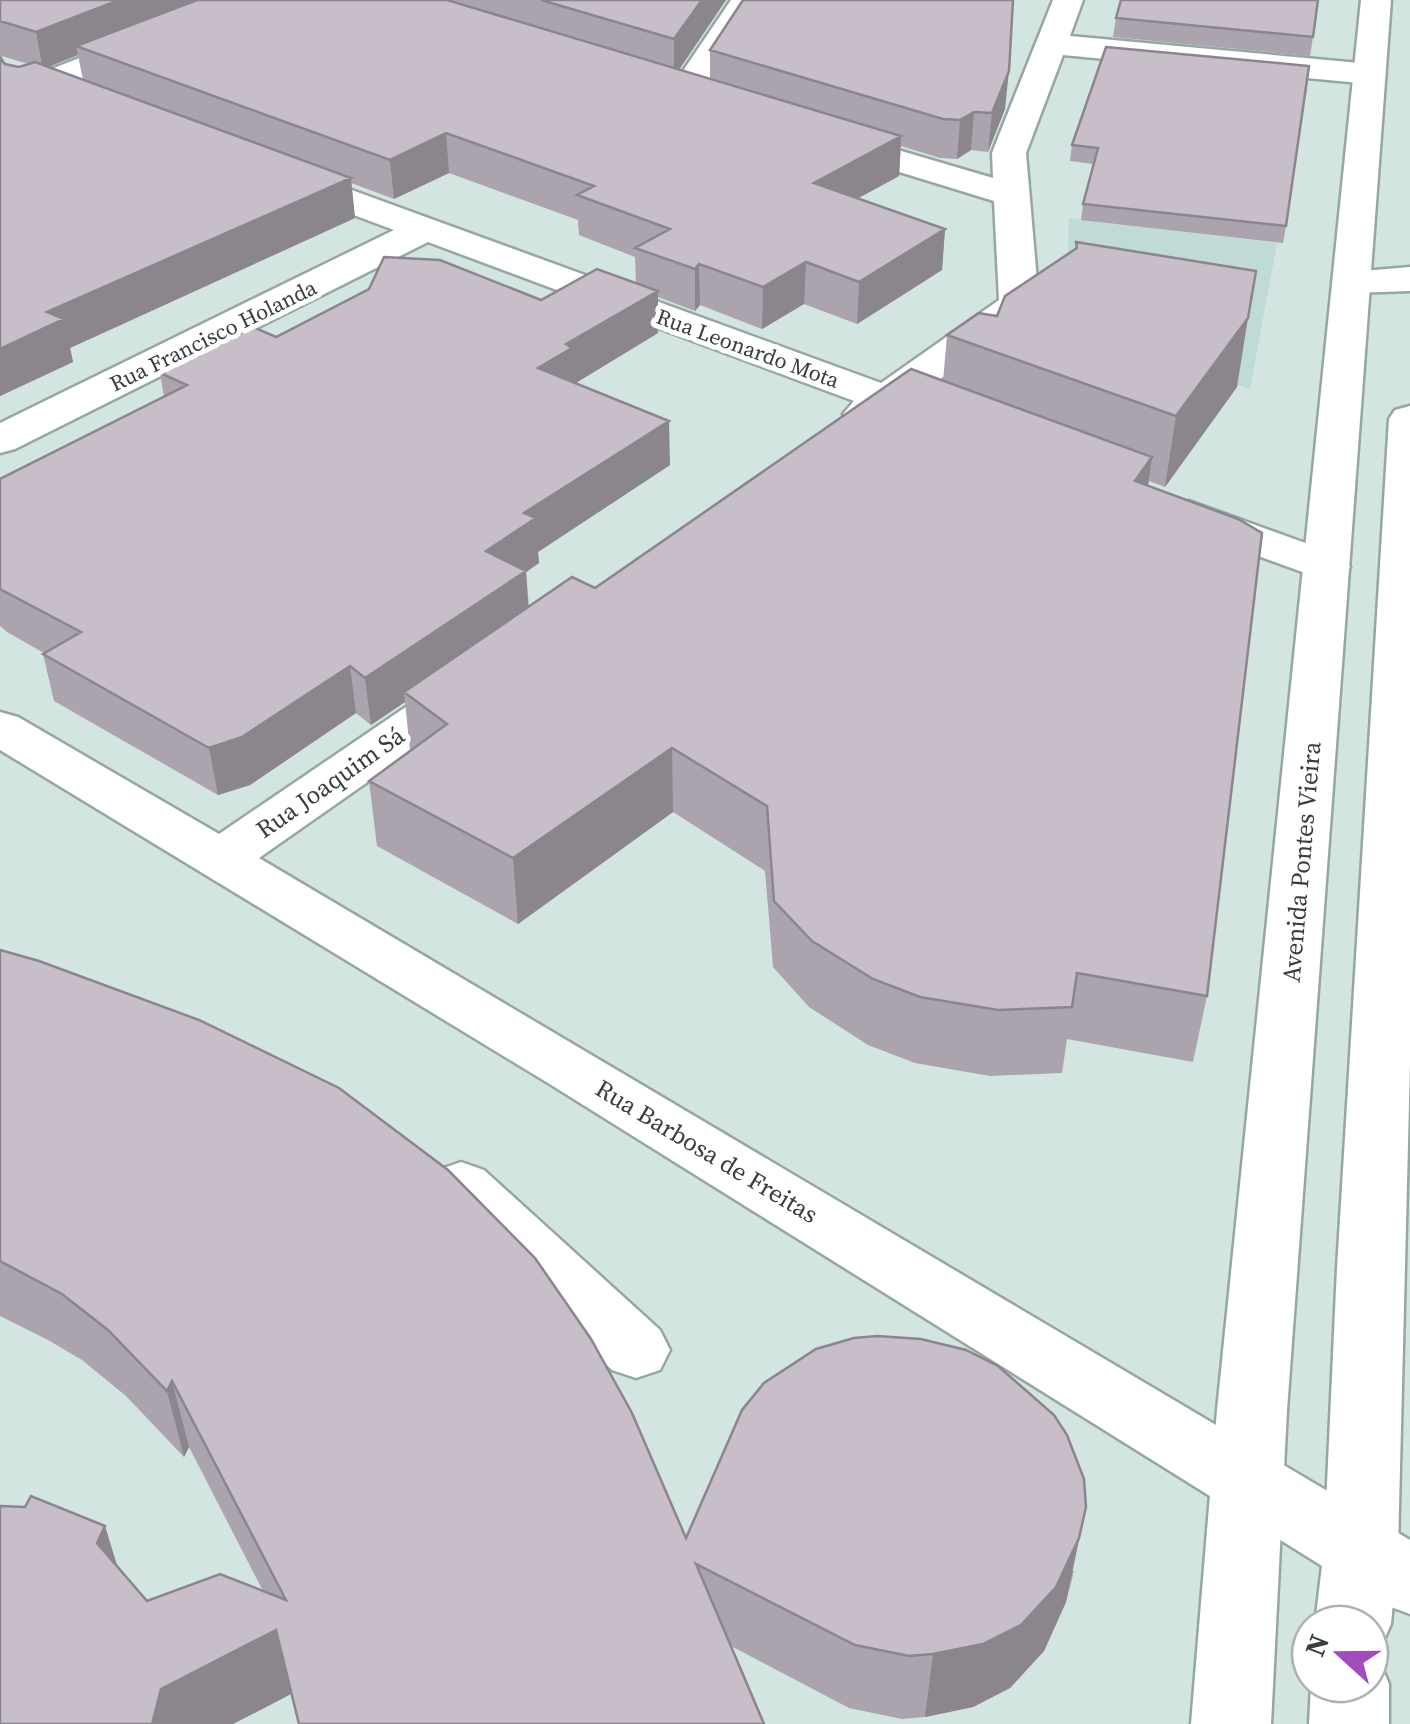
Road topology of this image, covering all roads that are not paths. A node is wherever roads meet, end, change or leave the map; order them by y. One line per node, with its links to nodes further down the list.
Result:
1 (255, 0): 8 (street)
2 (746, 0): 11 (street)
3 (1068, 0): 5 (street)
4 (1376, 0): 7 (street, Avenida Pontes Vieira)
5 (1052, 44): 7 (street); 14 (street)
6 (0, 68): 8 (street)
7 (1370, 74): 17 (street, Avenida Pontes Vieira)
8 (42, 84): 9 (street); 10 (street)
9 (0, 101)
10 (98, 106)
11 (716, 106)
12 (806, 133): 14 (street)
13 (262, 168): 15 (street, Rua Leonardo Mota)
14 (1012, 195): 18 (street)
15 (425, 229): 18 (street, Rua Leonardo Mota); 22 (street, Rua Francisco Holanda)
16 (1410, 279): 17 (street)
17 (1352, 281): 24 (street, Avenida Pontes Vieira)
18 (886, 399): 20 (street); 21 (street, Rua Leonardo Mota)
19 (1410, 418): 28 (street)
20 (836, 434)
21 (978, 434)
22 (0, 440)
23 (1159, 504): 24 (street)
24 (1327, 567): 32 (street, Avenida Pontes Vieira)
25 (497, 668): 27 (street, Rua Joaquim Sá)
26 (0, 728): 27 (street, Rua Barbosa de Freitas)
27 (220, 859): 32 (street, Rua Barbosa de Freitas)
28 (1393, 1142): 30 (street)
29 (422, 1161): 31 (street)
30 (1390, 1278): 33 (street)
31 (636, 1350)
32 (1249, 1480): 33 (street, Rua Barbosa de Freitas); 35 (street, Avenida Pontes Vieira)
33 (1385, 1564): 34 (street)
34 (1364, 1604)
35 (1231, 1724)

